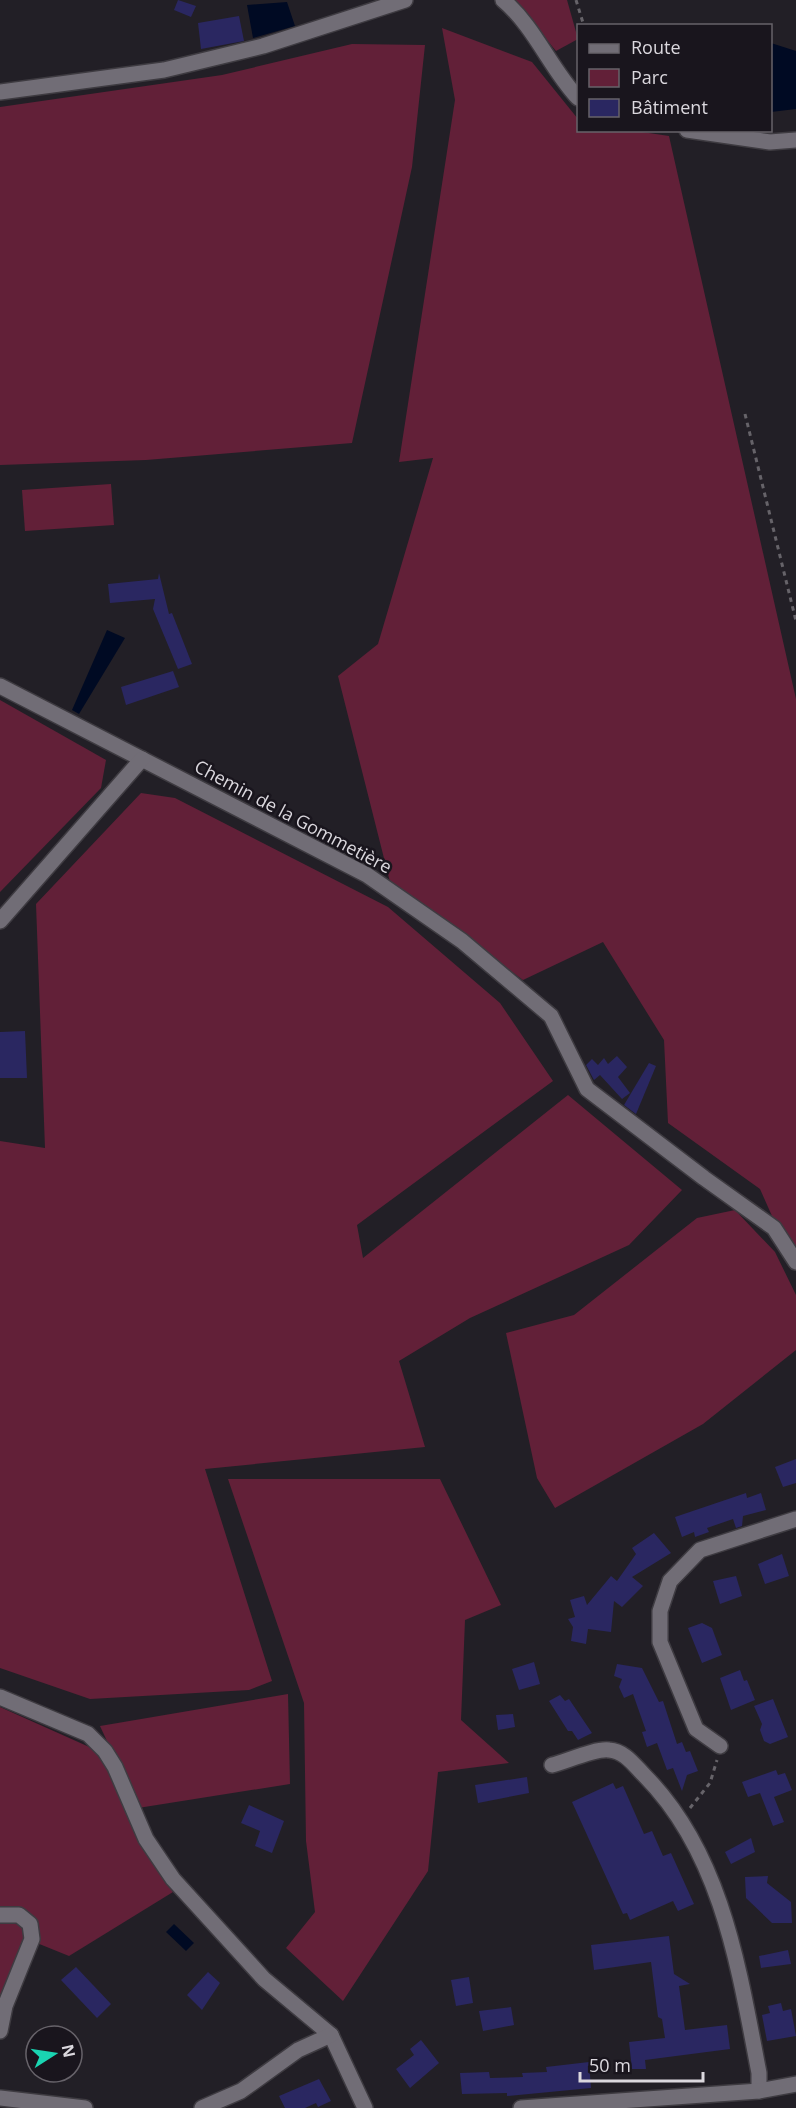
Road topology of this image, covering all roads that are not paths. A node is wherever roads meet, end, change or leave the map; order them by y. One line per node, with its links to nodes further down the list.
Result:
1 (405, 0): 3 (street)
2 (503, 0): 4 (street)
3 (0, 92)
4 (577, 96)
5 (701, 132): 6 (street)
6 (796, 140)
7 (0, 686): 8 (street, Chemin de la Gommetière)
8 (142, 759): 9 (street); 10 (street, Chemin de la Gommetière)
9 (0, 921)
10 (796, 1262)
11 (796, 1519): 13 (street)
12 (0, 1697): 17 (street)
13 (720, 1746)
14 (552, 1766): 19 (street)
15 (0, 1915): 16 (street)
16 (0, 2031)
17 (330, 2035): 23 (street); 24 (street)
18 (796, 2084): 19 (street)
19 (759, 2091): 21 (street)
20 (0, 2098): 22 (street)
21 (664, 2103): 25 (street)
22 (85, 2108)
23 (202, 2108)
24 (365, 2108)
25 (521, 2108)

